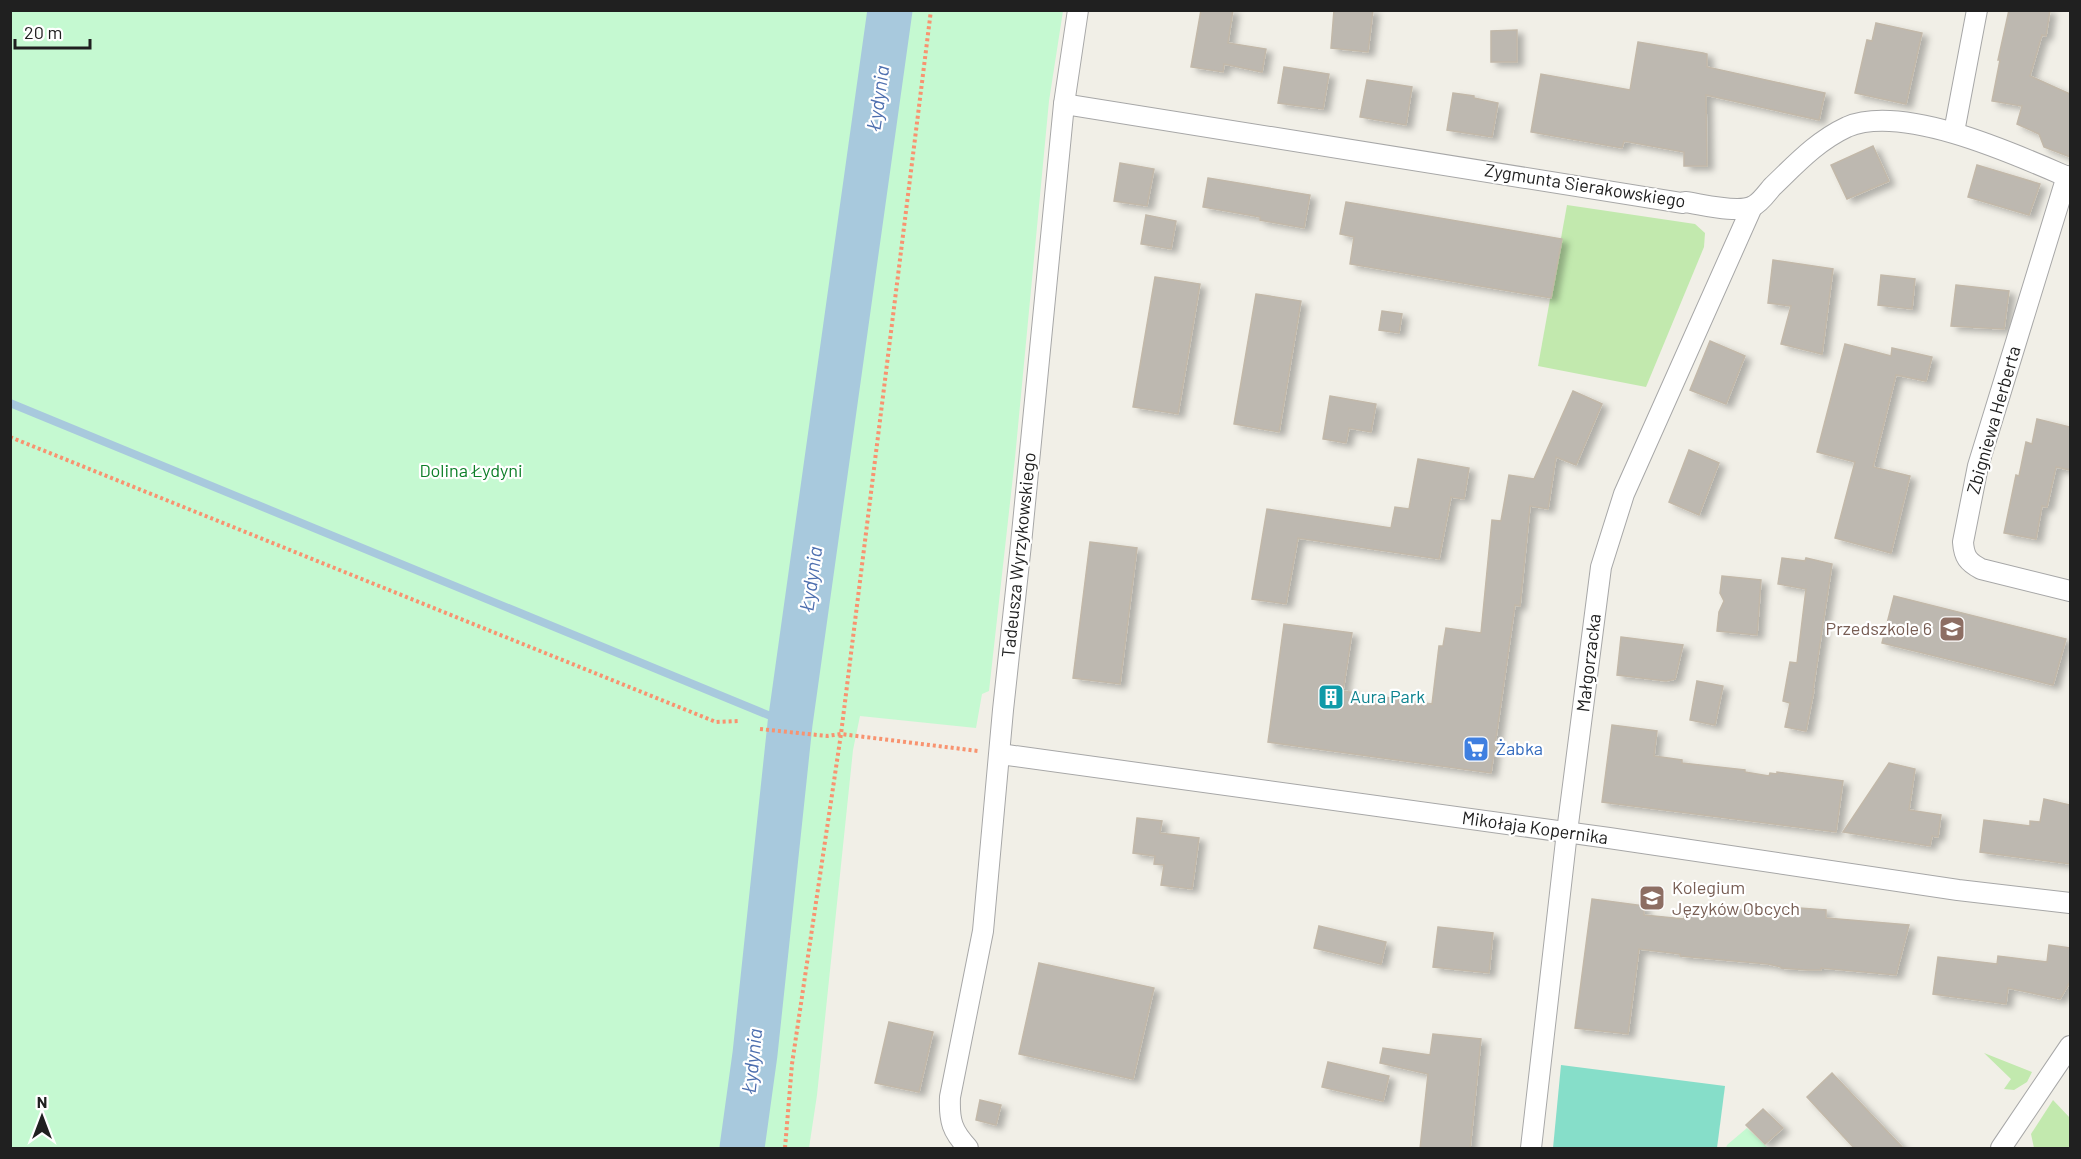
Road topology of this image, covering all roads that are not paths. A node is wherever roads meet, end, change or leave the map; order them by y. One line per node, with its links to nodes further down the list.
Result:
1 (1078, 10): 3 (street, Tadeusza Wyrzykowskiego)
2 (1977, 10): 4 (street)
3 (1064, 104): 6 (street, Zygmunta Sierakowskiego); 8 (street, Tadeusza Wyrzykowskiego)
4 (1954, 132): 5 (street); 6 (street)
5 (2069, 177): 7 (street, Zbigniewa Herberta)
6 (1752, 207): 9 (street, Małgorzacka)
7 (2070, 591)
8 (1000, 754): 9 (street, Mikołaja Kopernika); 12 (street, Tadeusza Wyrzykowskiego)
9 (1567, 832): 10 (street, Mikołaja Kopernika); 13 (street, Małgorzacka)
10 (2070, 903)
11 (2070, 1046): 14 (street)
12 (968, 1149)
13 (1531, 1149)
14 (2001, 1149)

